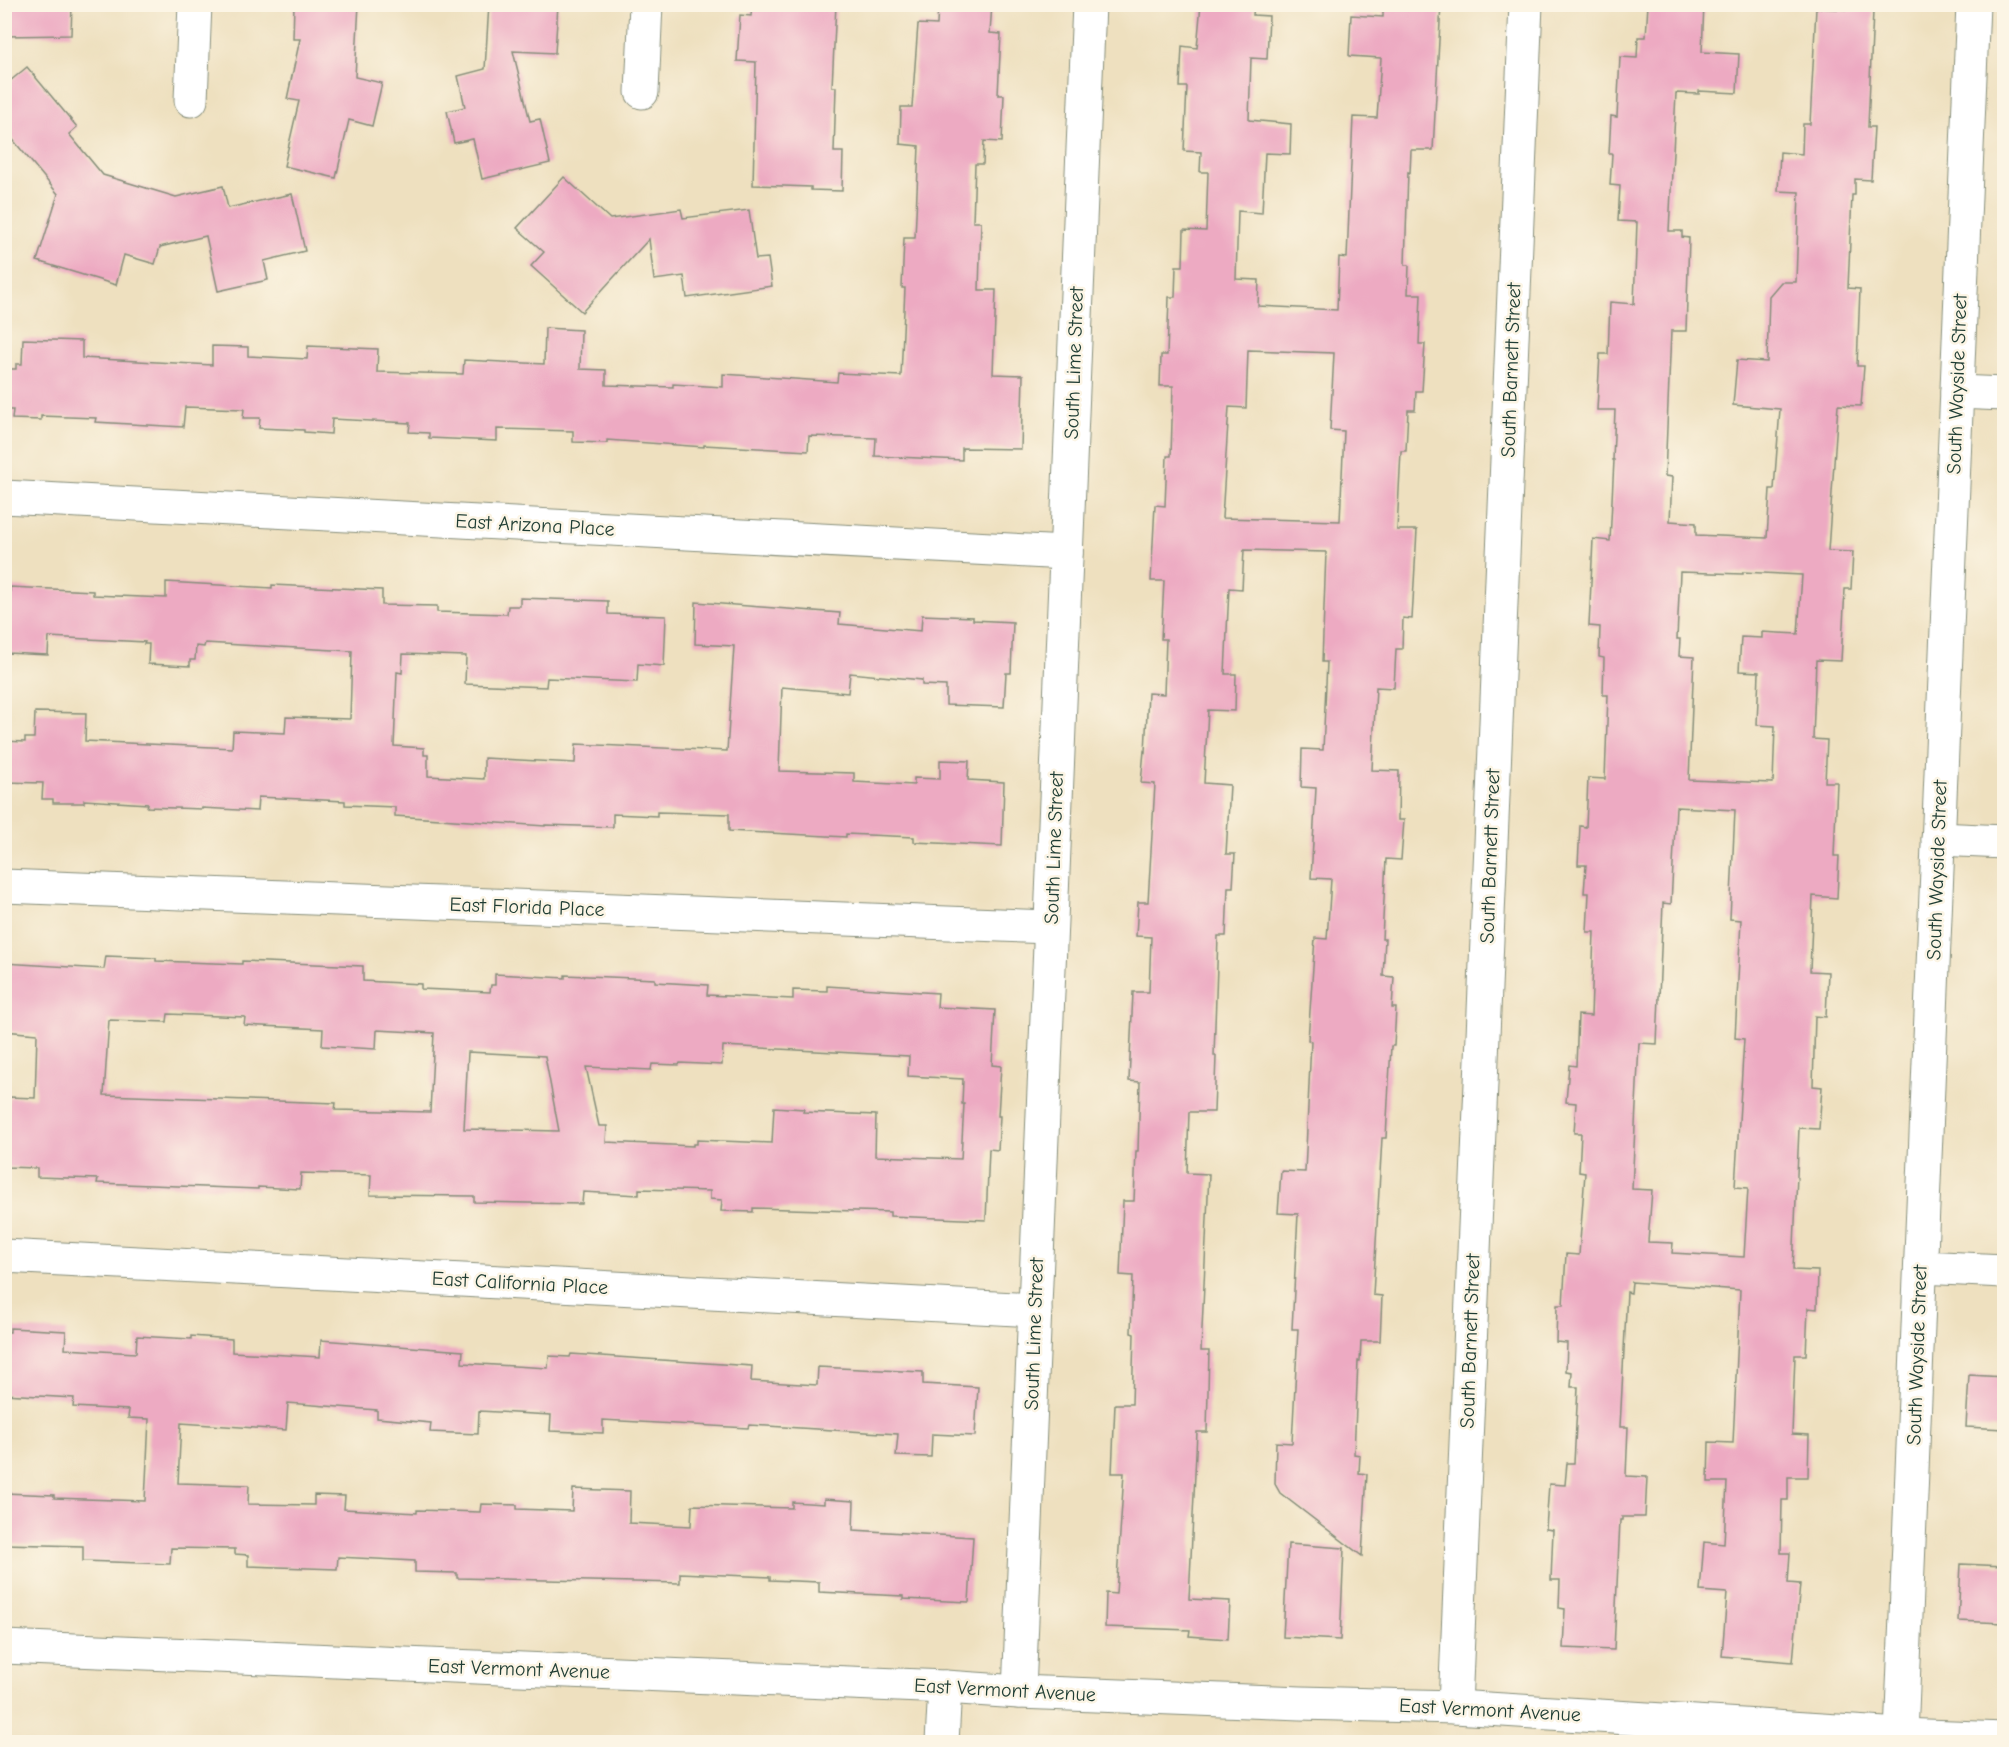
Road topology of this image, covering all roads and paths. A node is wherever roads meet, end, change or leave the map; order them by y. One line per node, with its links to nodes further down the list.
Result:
1 (195, 4): 7 (street)
2 (646, 4): 6 (street)
3 (1089, 4): 11 (street, South Lime Street)
4 (1526, 4): 23 (street, South Barnett Street)
5 (1973, 4): 8 (street, South Wayside Street)
6 (642, 92)
7 (191, 100)
8 (1957, 392): 9 (street); 12 (street, South Wayside Street)
9 (2004, 394)
10 (4, 497): 11 (street, East Arizona Place)
11 (1066, 553): 15 (street, South Lime Street)
12 (1938, 839): 13 (street); 17 (street, South Wayside Street)
13 (2004, 842)
14 (4, 886): 15 (street, East Florida Place)
15 (1050, 927): 19 (street, South Lime Street)
16 (4, 1256): 19 (street, East California Place)
17 (1921, 1267): 18 (street); 24 (street, South Wayside Street)
18 (2004, 1271)
19 (1035, 1310): 22 (street, South Lime Street)
20 (4, 1647): 21 (street, East Vermont Avenue)
21 (945, 1687): 22 (street, East Vermont Avenue); 26 (street)
22 (1019, 1692): 23 (street, East Vermont Avenue)
23 (1455, 1707): 24 (street, East Vermont Avenue)
24 (1901, 1735): 25 (street, East Vermont Avenue)
25 (2004, 1739)
26 (942, 1743)

